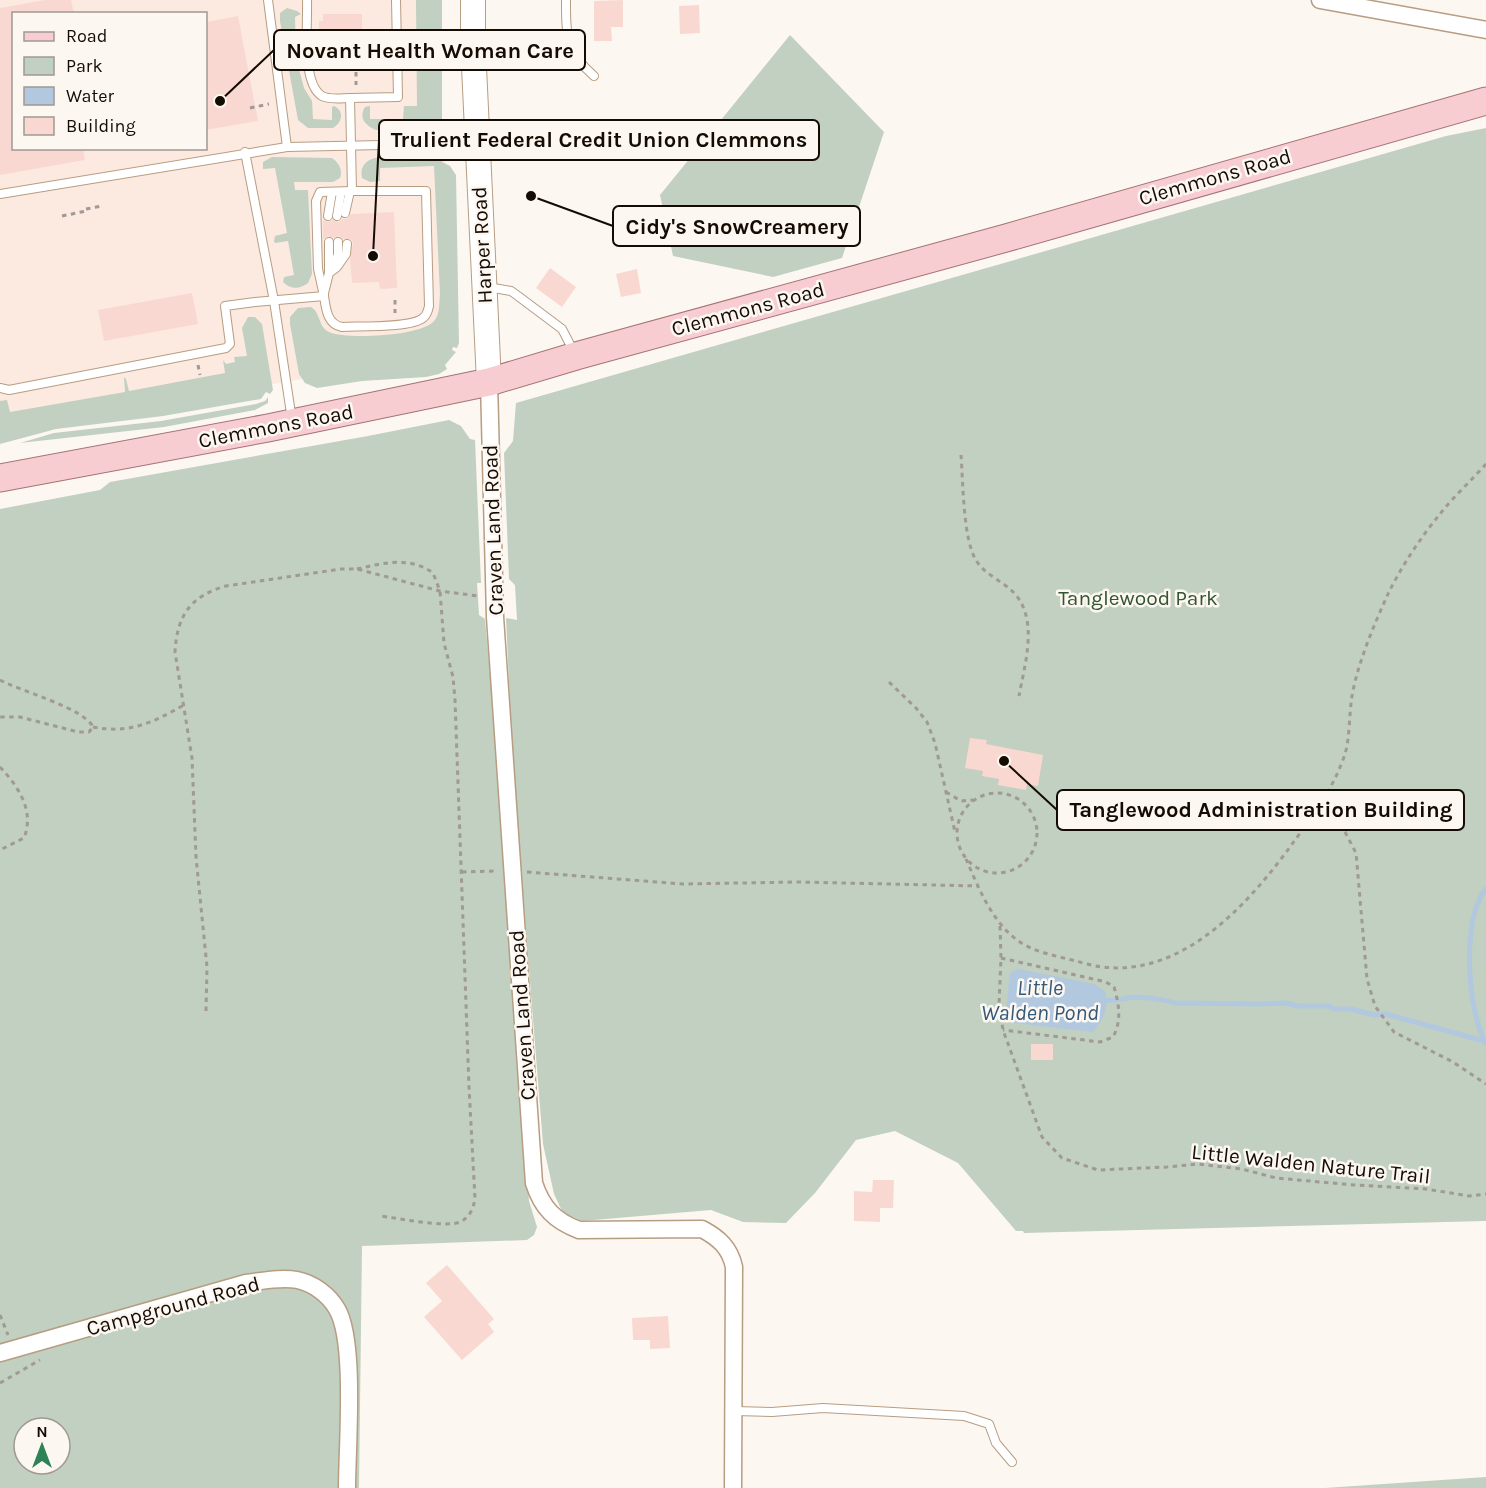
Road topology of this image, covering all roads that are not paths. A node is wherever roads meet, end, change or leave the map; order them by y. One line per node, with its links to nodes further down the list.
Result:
1 (268, 0): 12 (lane)
2 (307, 0): 9 (lane)
3 (396, 0): 9 (lane)
4 (473, 0): 11 (main road, Harper Road)
5 (566, 0): 8 (lane)
6 (1320, 0): 7 (street)
7 (1486, 30)
8 (594, 76)
9 (350, 98): 13 (lane)
10 (1486, 101): 21 (main road, Clemmons Road)
11 (477, 142): 13 (lane); 18 (main road, Harper Road)
12 (287, 147): 13 (lane); 14 (lane)
13 (352, 147): 15 (lane)
14 (245, 152): 16 (lane); 20 (lane)
15 (344, 192): 15 (lane); 19 (lane); 19 (lane)
16 (0, 194)
17 (329, 273): 17 (lane); 19 (lane)
18 (484, 286): 21 (lane); 22 (main road, Harper Road)
19 (324, 296): 20 (lane)
20 (274, 301): 23 (lane); 24 (lane)
21 (576, 356): 22 (main road, Clemmons Road)
22 (489, 382): 24 (main road, Clemmons Road); 27 (street, Craven Land Road)
23 (0, 388)
24 (293, 423): 25 (main road, Clemmons Road)
25 (0, 478)
26 (0, 1353): 29 (street, Campground Road)
27 (734, 1411): 28 (lane); 30 (street, Craven Land Road)
28 (1012, 1462)
29 (347, 1488)
30 (733, 1488)

